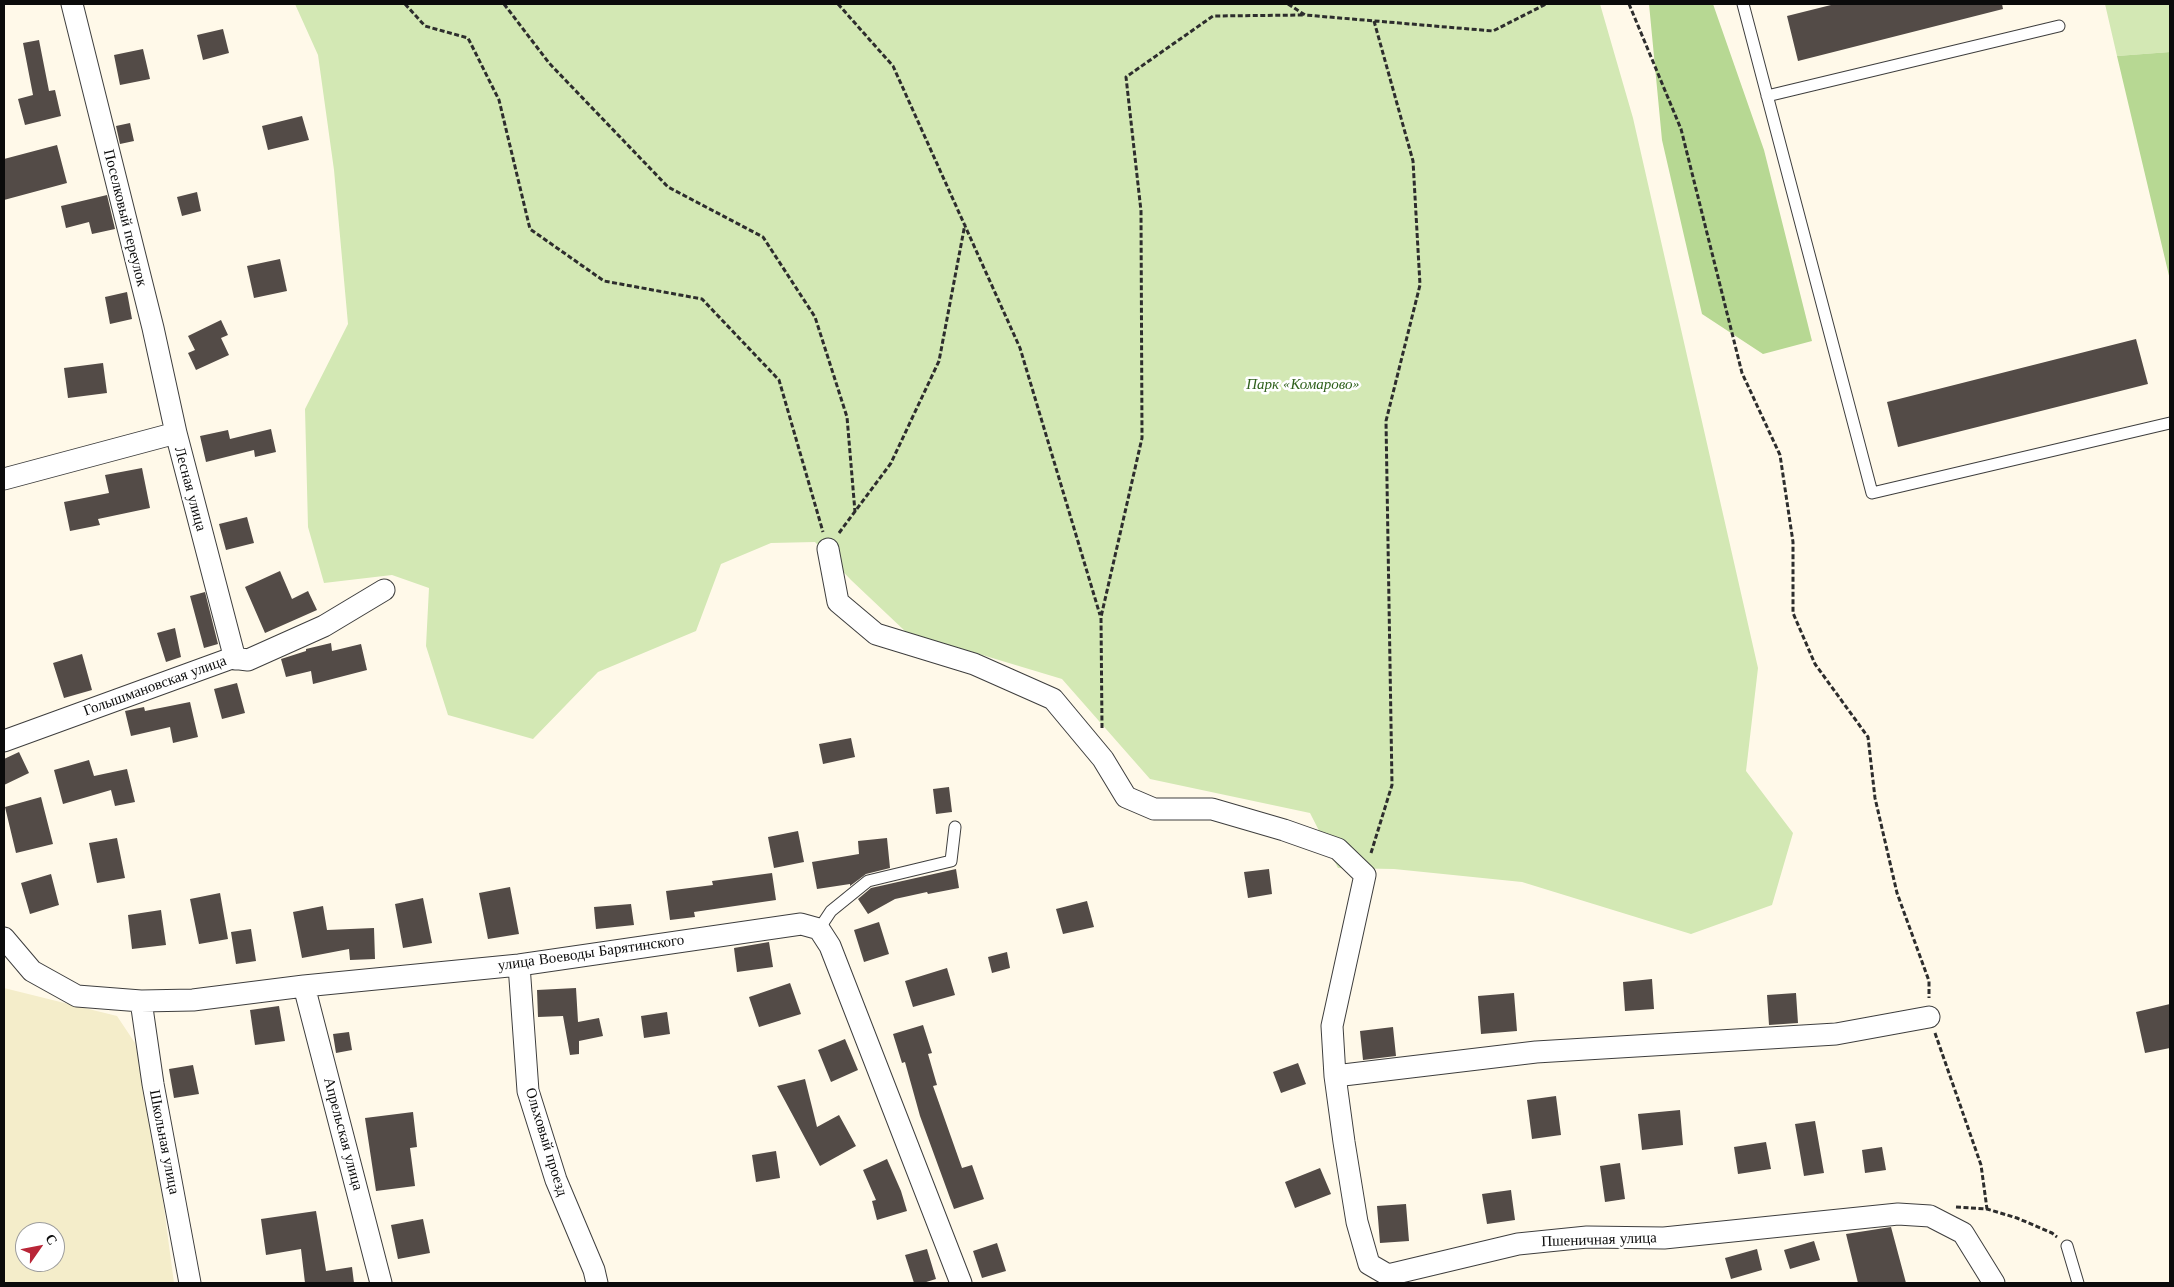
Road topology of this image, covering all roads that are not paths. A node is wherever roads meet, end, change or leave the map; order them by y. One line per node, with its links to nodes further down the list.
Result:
1 (72, 4): 6 (street, Поселковый переулок)
2 (1743, 4): 4 (lane)
3 (2059, 26): 4 (lane)
4 (1767, 96): 5 (lane)
5 (2170, 423)
6 (176, 433): 7 (street, Лесная улица); 10 (street, Лесная улица)
7 (4, 479)
8 (828, 549): 19 (street, Пшеничная улица)
9 (384, 590): 10 (street, Голышмановская улица)
10 (235, 659): 11 (street, Голышмановская улица)
11 (4, 741)
12 (955, 827): 13 (lane)
13 (819, 929): 15 (street, улица Воеводы Барятинского); 24 (street)
14 (4, 938): 17 (street, улица Воеводы Барятинского)
15 (519, 965): 16 (street, улица Воеводы Барятинского); 23 (street, Ольховый проезд)
16 (304, 986): 17 (street, улица Воеводы Барятинского); 22 (street, Апрельская улица)
17 (141, 1001): 21 (street, Школьная улица)
18 (1929, 1017): 19 (street)
19 (1335, 1076): 25 (street, Пшеничная улица)
20 (2067, 1246): 26 (lane)
21 (190, 1283)
22 (381, 1283)
23 (597, 1283)
24 (961, 1283)
25 (1994, 1283)
26 (2078, 1283)

